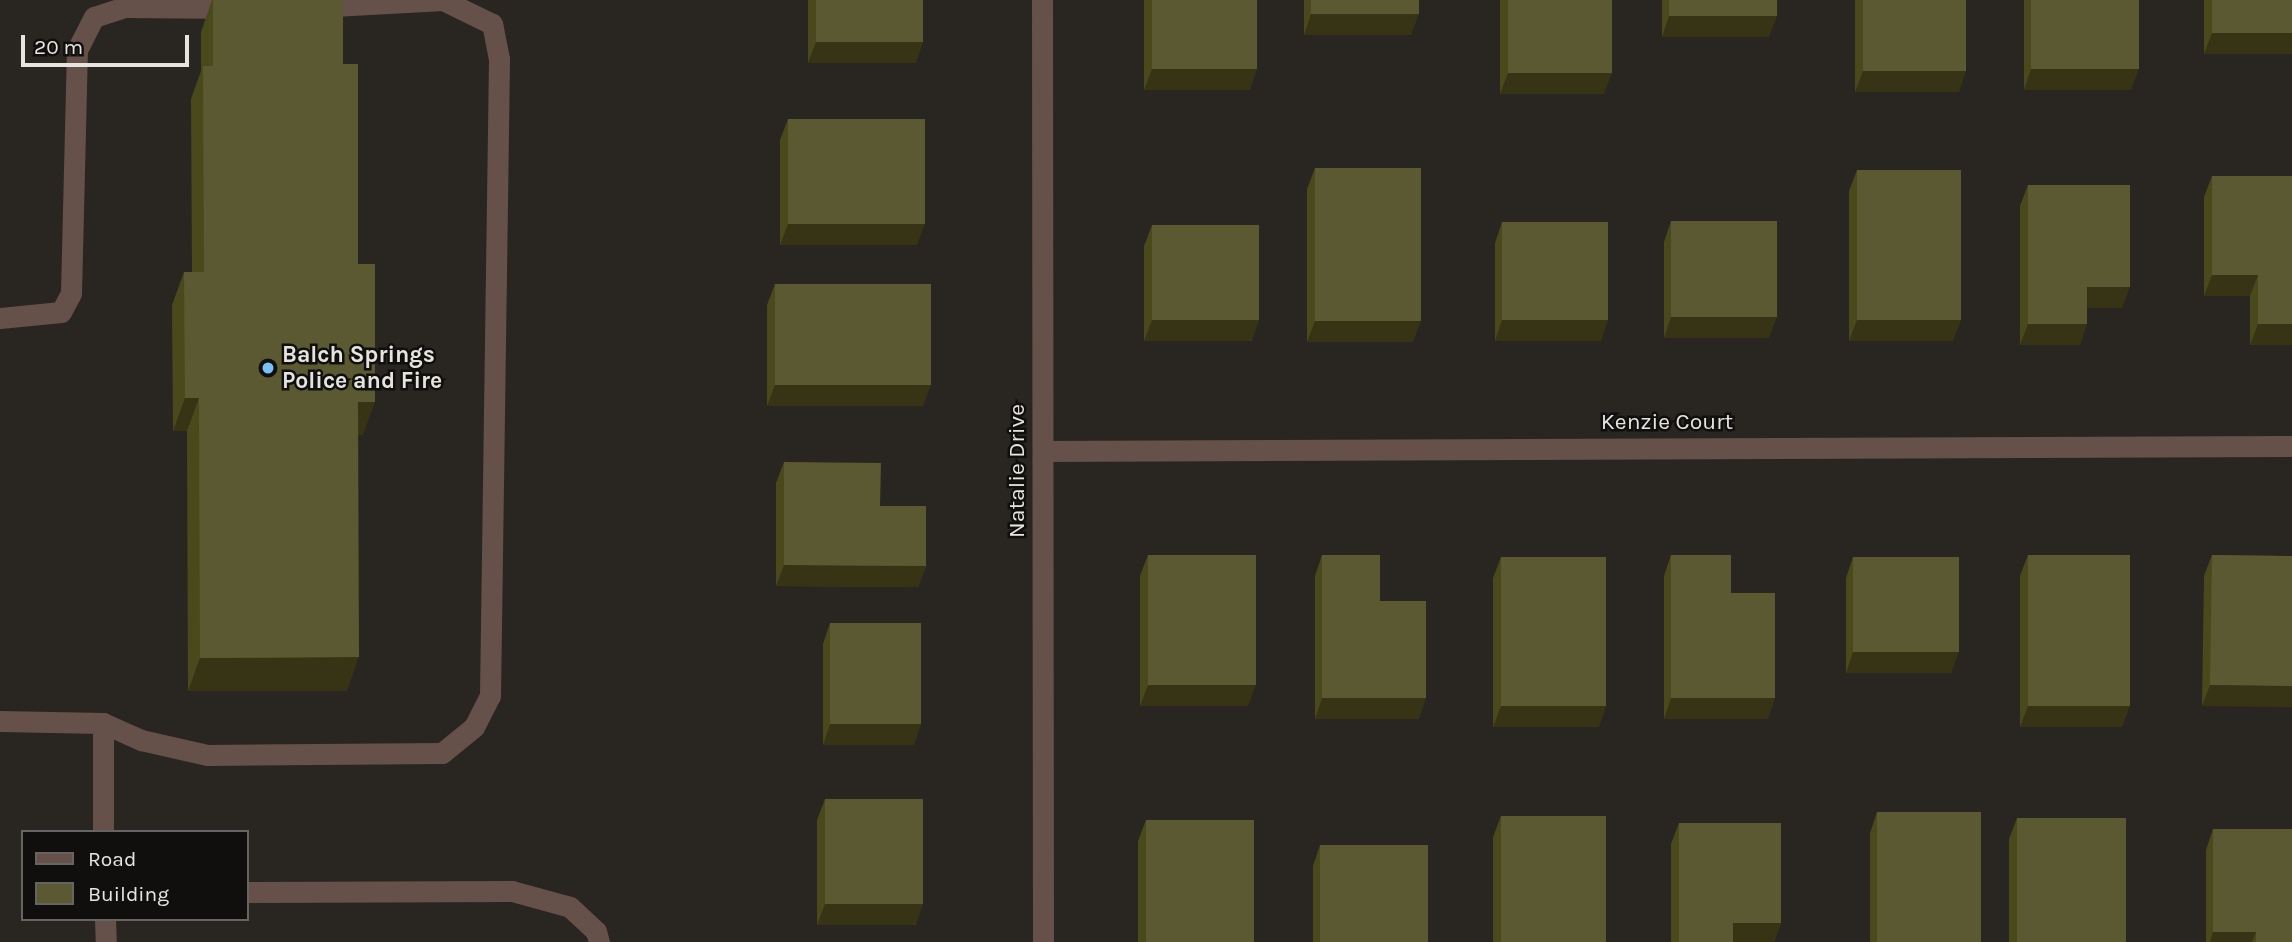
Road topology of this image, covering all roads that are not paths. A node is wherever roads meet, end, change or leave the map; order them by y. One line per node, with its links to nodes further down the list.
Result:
1 (1042, 0): 6 (street, Natalie Drive)
2 (264, 7): 4 (street)
3 (291, 7): 8 (street)
4 (0, 318)
5 (2292, 446): 6 (street, Kenzie Court)
6 (1043, 450): 14 (street, Natalie Drive)
7 (0, 721): 8 (street)
8 (103, 723): 9 (street)
9 (103, 830)
10 (248, 892): 13 (street)
11 (105, 921): 12 (street)
12 (106, 942)
13 (599, 942)
14 (1044, 942)

